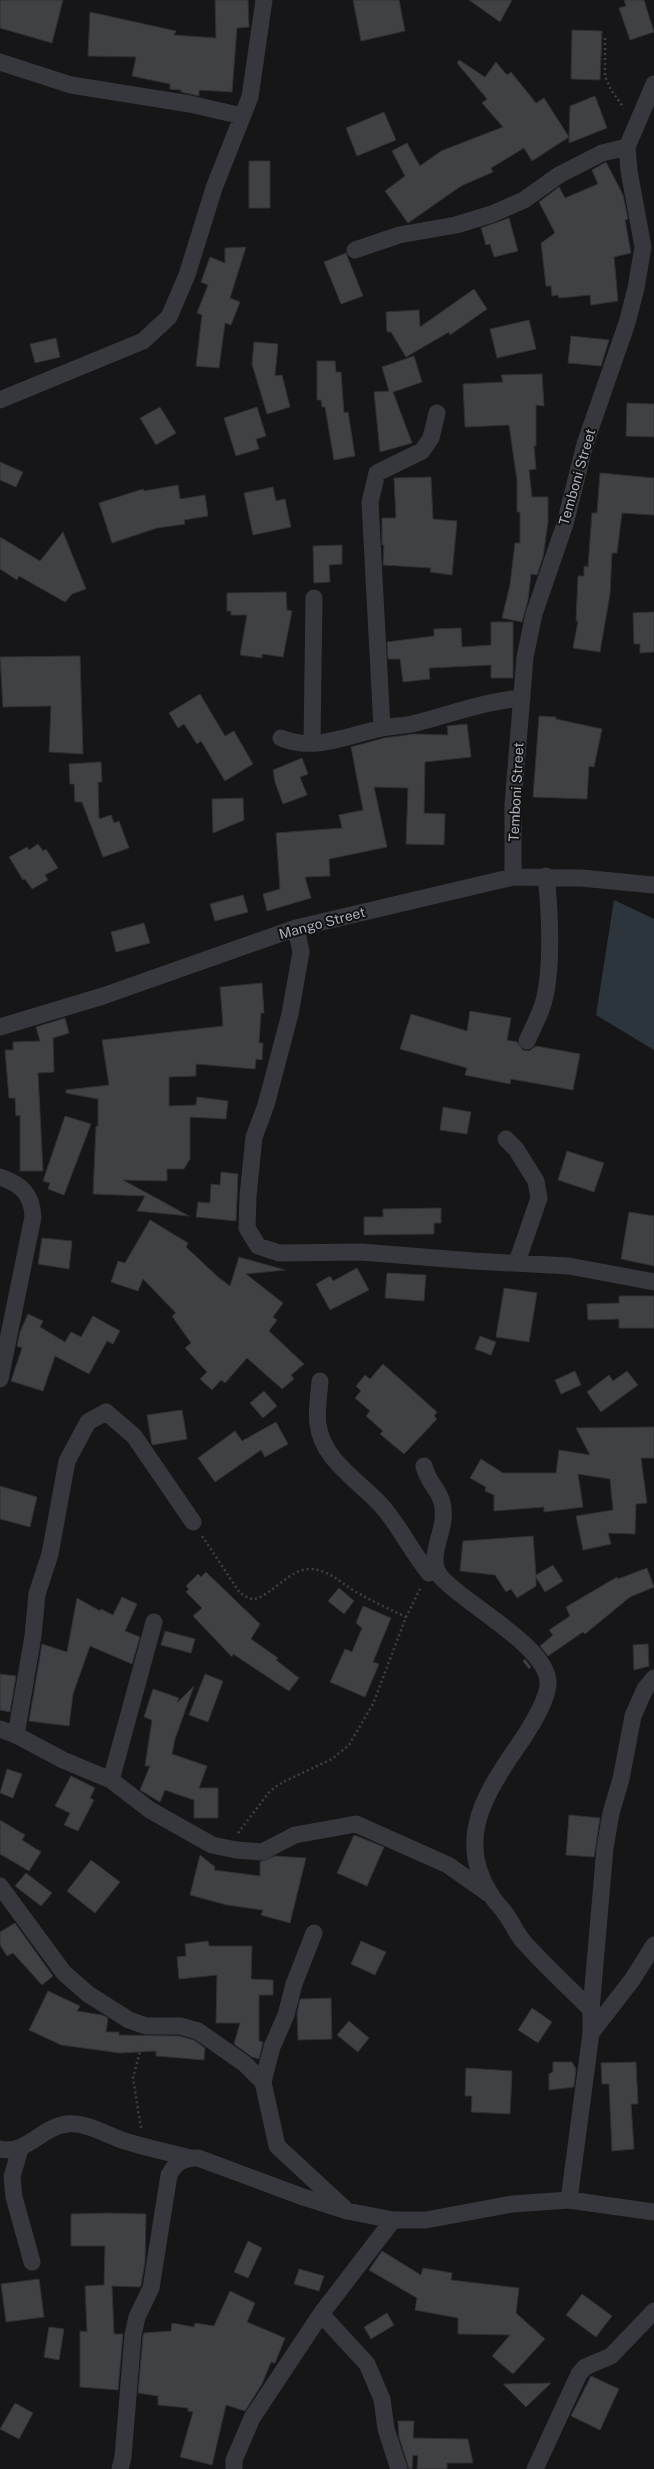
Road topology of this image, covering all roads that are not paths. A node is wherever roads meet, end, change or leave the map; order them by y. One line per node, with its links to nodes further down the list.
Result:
1 (264, 0): 4 (street)
2 (0, 62): 4 (street)
3 (654, 84): 5 (street, Temboni Street)
4 (242, 116): 7 (street)
5 (627, 147): 6 (street); 10 (street, Temboni Street)
6 (355, 250)
7 (0, 400)
8 (437, 413): 11 (street)
9 (314, 598): 13 (street)
10 (522, 698): 11 (street); 15 (street, Temboni Street)
11 (382, 728): 13 (street)
12 (281, 738): 13 (street)
13 (312, 743)
14 (546, 876): 15 (street, Mango Street); 16 (street, Mango Street); 19 (street)
15 (513, 877): 17 (street, Mango Street)
16 (654, 885)
17 (296, 928): 18 (street, Mango Street); 22 (street)
18 (0, 1027)
19 (527, 1041)
20 (506, 1139): 22 (street)
21 (0, 1177): 24 (street)
22 (517, 1262): 23 (street)
23 (654, 1282)
24 (0, 1379)
25 (320, 1381): 28 (street)
26 (424, 1466): 34 (street)
27 (193, 1522): 31 (street)
28 (428, 1573)
29 (154, 1622): 32 (street)
30 (654, 1678): 37 (street)
31 (8, 1732): 32 (street)
32 (110, 1780): 34 (street)
33 (0, 1886): 39 (street)
34 (491, 1895): 37 (street)
35 (314, 1933): 39 (street)
36 (654, 1945): 38 (street)
37 (591, 2010): 38 (street)
38 (591, 2033): 43 (street)
39 (263, 2082): 44 (street)
40 (0, 2149): 41 (street)
41 (20, 2149): 42 (street); 47 (street)
42 (190, 2158): 44 (street); 50 (street)
43 (569, 2200): 45 (street); 46 (street)
44 (347, 2211): 46 (street)
45 (654, 2212)
46 (393, 2220): 49 (street)
47 (32, 2262)
48 (654, 2311): 53 (street)
49 (321, 2314): 51 (street); 52 (street)
50 (120, 2469)
51 (234, 2469)
52 (399, 2469)
53 (535, 2469)

